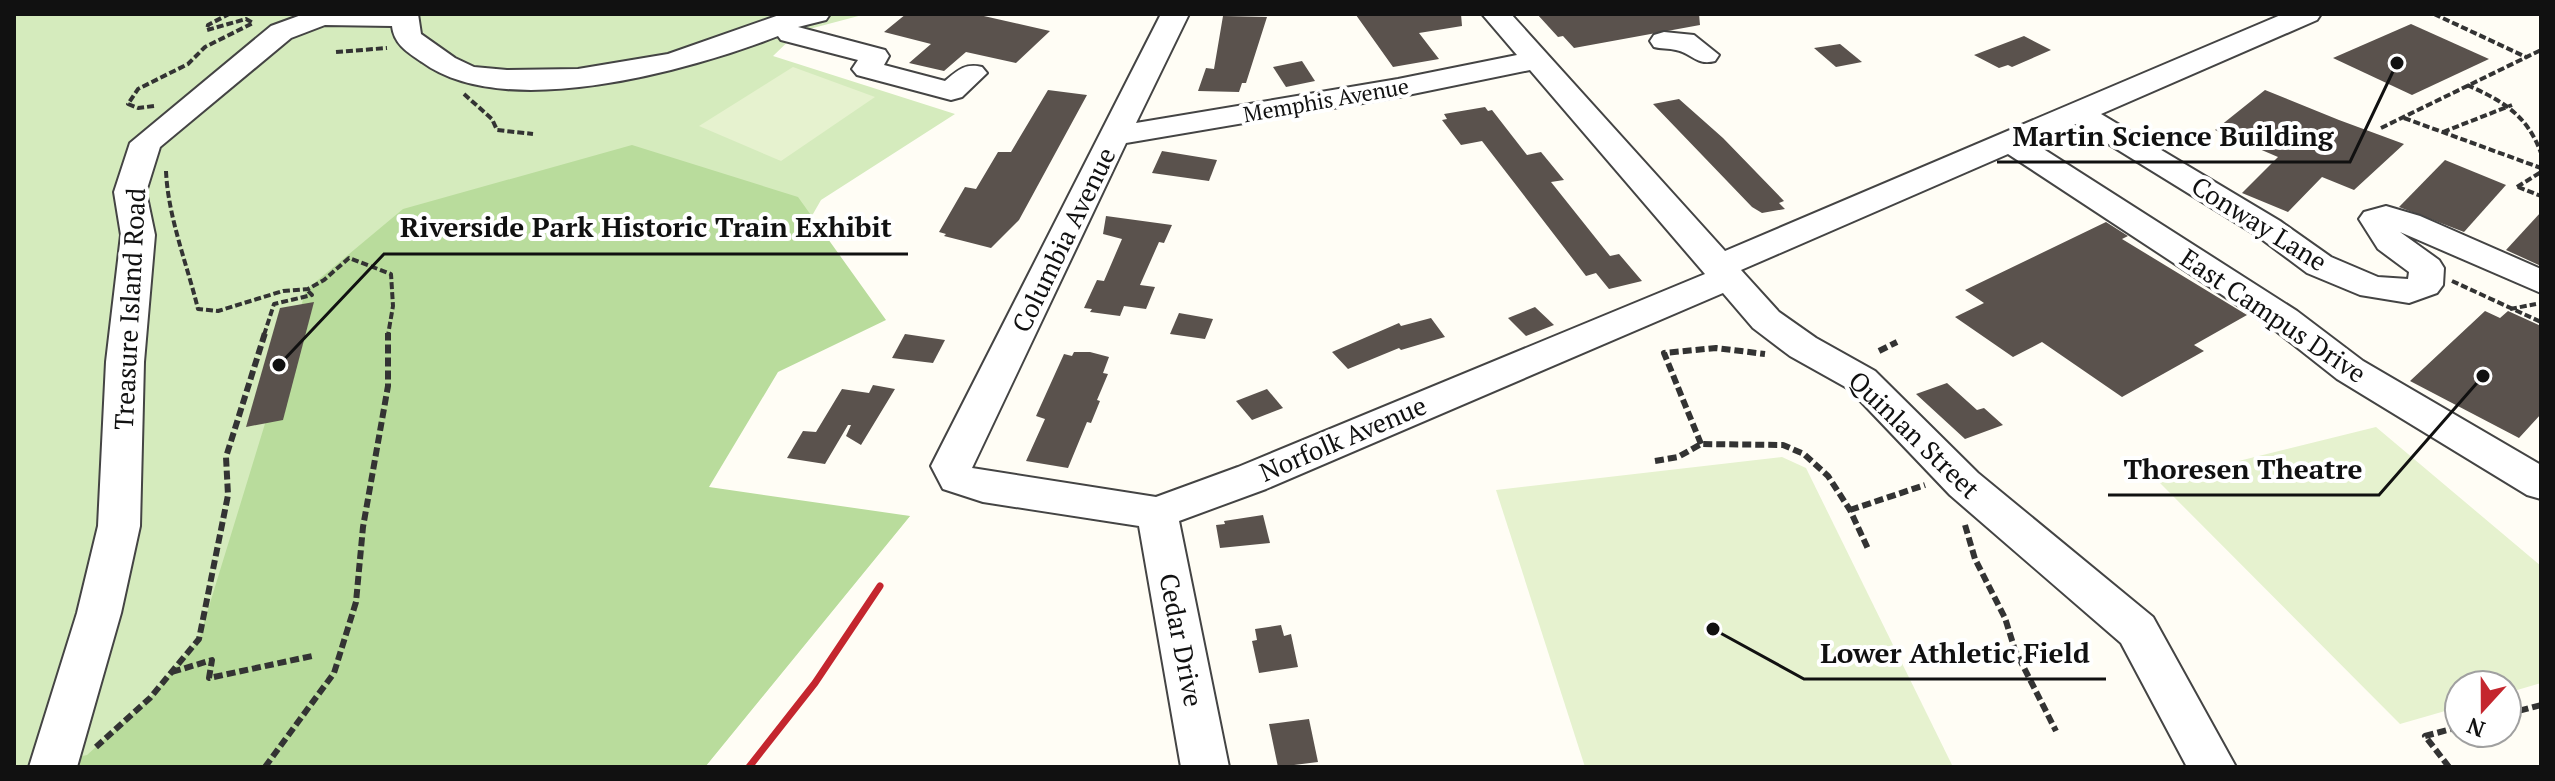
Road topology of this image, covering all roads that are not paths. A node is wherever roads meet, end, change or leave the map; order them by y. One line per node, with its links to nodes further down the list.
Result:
1 (1175, 14): 11 (street, Columbia Avenue)
2 (1496, 14): 8 (street, Quinlan Street)
3 (2295, 16): 10 (street, Norfolk Avenue)
4 (801, 20): 5 (street); 9 (street)
5 (407, 25): 20 (street, Treasure Island Road)
6 (1653, 51): 7 (street)
7 (1705, 55)
8 (1536, 60): 11 (street, Memphis Avenue); 15 (street, Quinlan Street)
9 (972, 73)
10 (2077, 112): 12 (street, Norfolk Avenue); 16 (street, Conway Lane)
11 (1115, 136): 17 (street, Columbia Avenue)
12 (2010, 141): 14 (street, Norfolk Avenue); 18 (street, East Campus Drive)
13 (1900, 162): 14 (street)
14 (1929, 177): 15 (street, Norfolk Avenue)
15 (1722, 273): 19 (street, Norfolk Avenue); 22 (street, Quinlan Street)
16 (2541, 282)
17 (951, 466): 19 (street, Norfolk Avenue)
18 (2541, 484)
19 (1157, 513): 21 (street, Cedar Drive)
20 (54, 765)
21 (1205, 767)
22 (2212, 767)

